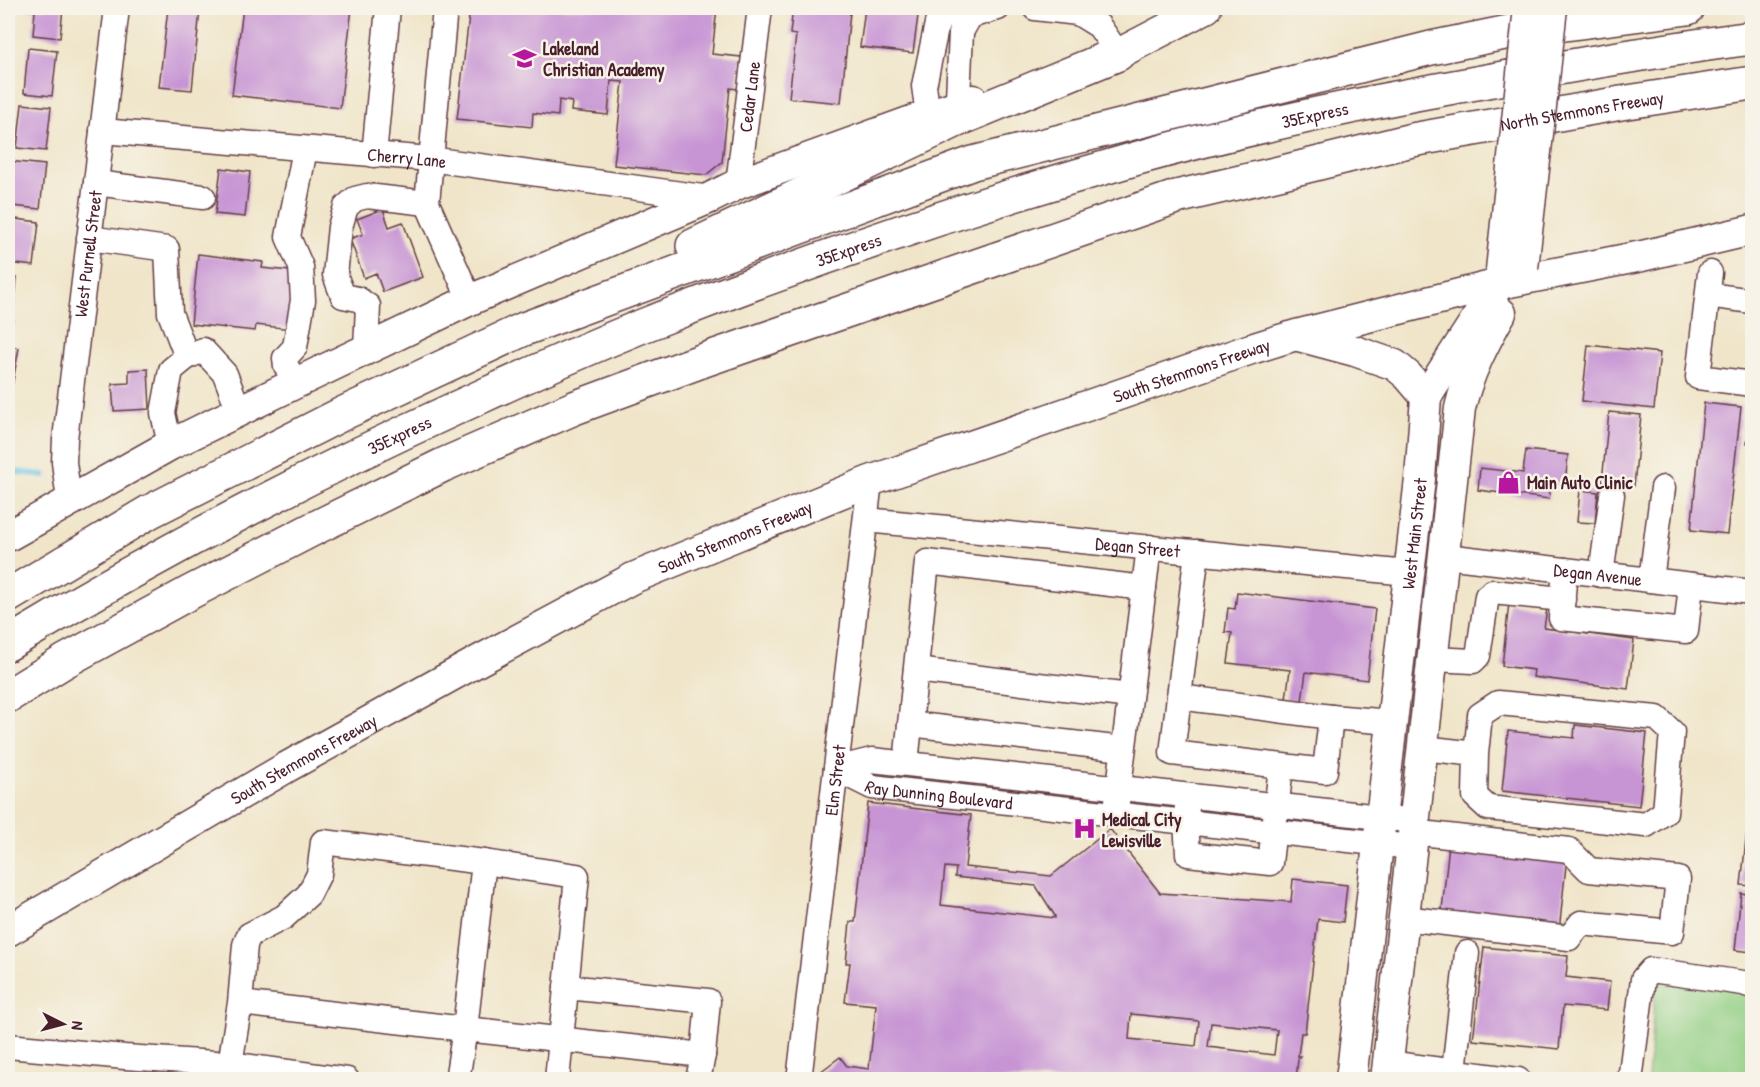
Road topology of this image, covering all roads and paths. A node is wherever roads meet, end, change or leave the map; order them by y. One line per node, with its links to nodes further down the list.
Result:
1 (117, 8): 18 (street, West Purnell Street)
2 (388, 8): 20 (street)
3 (445, 8): 21 (street)
4 (760, 8): 23 (street, Cedar Lane)
5 (937, 8): 17 (street)
6 (958, 8): 13 (street)
7 (998, 8): 13 (street)
8 (1035, 8): 15 (street)
9 (1206, 8): 15 (main road)
10 (1552, 8): 29 (main road, West Main Street, bridge)
11 (1688, 8): 12 (highway)
12 (1524, 19): 29 (main road, West Main Street, bridge); 32 (highway)
13 (961, 32): 17 (street)
14 (1752, 38): 60 (highway, 35Express)
15 (1118, 54): 17 (highway)
16 (1752, 83): 63 (highway, North Stemmons Freeway)
17 (947, 113): 23 (main road); 32 (highway)
18 (102, 131): 19 (street, Cherry Lane); 22 (street, West Purnell Street)
19 (304, 149): 20 (street, Cherry Lane); 36 (street)
20 (374, 155): 21 (street, Cherry Lane)
21 (430, 159): 25 (street, Cherry Lane); 26 (street)
22 (96, 183): 24 (street); 28 (street, West Purnell Street)
23 (738, 184): 25 (main road)
24 (203, 196)
25 (710, 198): 30 (main road)
26 (427, 203): 30 (street); 34 (street)
27 (1752, 230): 29 (main road)
28 (89, 238): 35 (street); 45 (street, West Purnell Street)
29 (1511, 275): 33 (main road, South Stemmons Freeway); 38 (main road, West Main Street); 50 (main road, West Main Street)
30 (470, 300): 34 (main road)
31 (1752, 301): 37 (street)
32 (524, 329): 58 (highway)
33 (1296, 335): 38 (main road); 42 (main road, South Stemmons Freeway)
34 (366, 349): 36 (main road)
35 (187, 357): 39 (street); 40 (street)
36 (296, 383): 39 (main road)
37 (1752, 384)
38 (1426, 397): 41 (main road, West Main Street)
39 (239, 411): 40 (main road)
40 (170, 445): 45 (main road)
41 (1420, 479): 50 (main road); 52 (main road, West Main Street)
42 (870, 481): 46 (street, Elm Street); 89 (main road, South Stemmons Freeway)
43 (1663, 488): 54 (street)
44 (1612, 495): 53 (street)
45 (69, 501): 47 (main road)
46 (866, 520): 48 (street, Degan Street); 75 (street, Elm Street)
47 (8, 536)
48 (1149, 548): 49 (street, Degan Street); 56 (street)
49 (1197, 552): 52 (street, Degan Street); 65 (street)
50 (1445, 556): 51 (street, Degan Avenue); 61 (main road, West Main Street)
51 (1565, 570): 53 (street, Degan Avenue); 59 (street)
52 (1408, 573): 67 (main road, West Main Street)
53 (1601, 575): 54 (street, Degan Avenue)
54 (1651, 580): 55 (street, Degan Avenue)
55 (1691, 585): 57 (street, Degan Avenue); 59 (street)
56 (1144, 588): 62 (street); 64 (street)
57 (1752, 592)
58 (8, 596)
59 (1563, 599): 61 (street)
60 (8, 644)
61 (1433, 659): 69 (main road, West Main Street)
62 (916, 670): 64 (street); 68 (street)
63 (8, 696)
64 (1130, 696): 70 (street)
65 (1179, 697): 66 (street); 73 (street)
66 (1331, 717): 67 (street); 73 (street)
67 (1391, 722): 84 (main road, West Main Street)
68 (910, 724): 70 (street); 72 (street)
69 (1423, 748): 71 (street); 86 (main road, West Main Street)
70 (1123, 749): 77 (street)
71 (1476, 754): 71 (street)
72 (906, 763): 74 (street, Ray Dunning Boulevard); 75 (street, Ray Dunning Boulevard)
73 (1281, 766): 80 (street)
74 (952, 768): 76 (street, Ray Dunning Boulevard); 78 (street)
75 (836, 769): 78 (street, Ray Dunning Boulevard); 105 (street, Elm Street)
76 (1041, 778): 77 (street, Ray Dunning Boulevard); 81 (street)
77 (1118, 787): 79 (street, Ray Dunning Boulevard); 82 (street)
78 (949, 795): 81 (street, Ray Dunning Boulevard)
79 (1188, 795): 80 (street, Ray Dunning Boulevard); 83 (street)
80 (1276, 804): 84 (street, Ray Dunning Boulevard); 85 (street)
81 (1038, 805): 82 (street, Ray Dunning Boulevard)
82 (1116, 814): 83 (street, Ray Dunning Boulevard)
83 (1185, 821): 85 (street, Ray Dunning Boulevard); 85 (street)
84 (1380, 829): 85 (street, Ray Dunning Boulevard); 86 (street, Ray Dunning Boulevard); 106 (main road, West Main Street)
85 (1274, 831)
86 (1413, 833): 88 (main road, West Main Street); 88 (street, Ray Dunning Boulevard)
87 (484, 862): 92 (street); 93 (street); 94 (street)
88 (1404, 918): 99 (main road, West Main Street)
89 (8, 931)
90 (1467, 953): 100 (street)
91 (1752, 986): 108 (street)
92 (566, 987): 95 (street); 97 (street)
93 (240, 1003): 94 (street); 98 (street)
94 (465, 1029): 95 (street); 102 (street)
95 (561, 1039): 97 (street); 103 (street)
96 (8, 1046): 98 (street)
97 (703, 1055): 104 (street)
98 (230, 1064): 101 (street)
99 (1387, 1071): 100 (street)
100 (1454, 1071): 107 (street)
101 (347, 1080)
102 (457, 1080)
103 (557, 1080)
104 (698, 1080)
105 (799, 1080)
106 (1351, 1080)
107 (1518, 1080)
108 (1626, 1080)

